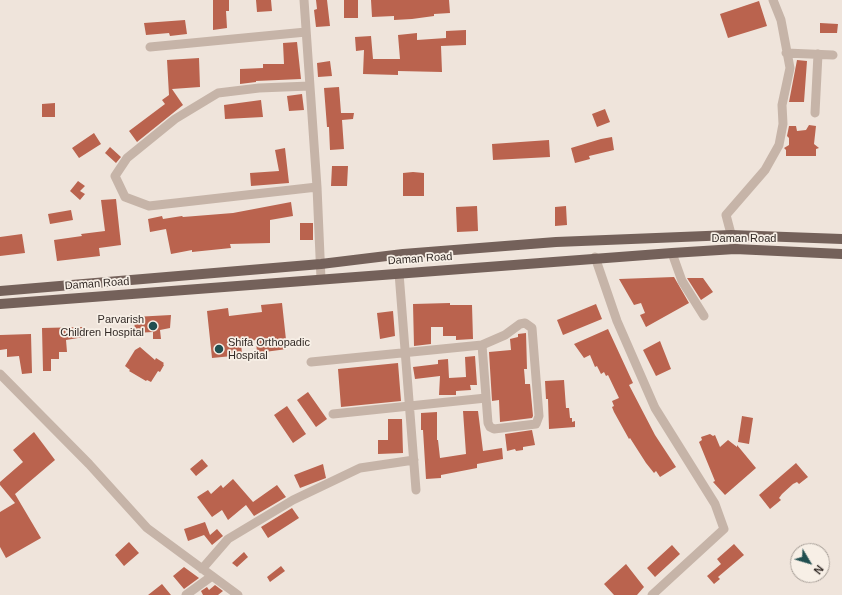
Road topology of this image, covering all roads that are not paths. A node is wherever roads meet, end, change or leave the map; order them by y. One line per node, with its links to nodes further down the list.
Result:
1 (304, 0): 3 (street)
2 (773, 0): 5 (street)
3 (306, 32): 4 (street); 8 (street)
4 (150, 47)
5 (786, 53): 6 (street); 11 (street)
6 (818, 54): 7 (street); 9 (street)
7 (833, 55)
8 (310, 86): 10 (street); 10 (street)
9 (815, 113)
10 (317, 187): 17 (street)
11 (731, 235): 12 (main road); 13 (street); 17 (main road)
12 (842, 239)
13 (735, 249): 14 (main road, Daman Road); 15 (main road, Daman Road)
14 (672, 253): 16 (main road, Daman Road); 22 (street)
15 (842, 254)
16 (595, 257): 18 (main road, Daman Road); 36 (street)
17 (320, 264): 19 (street); 20 (main road)
18 (399, 272): 19 (main road, Daman Road); 24 (street)
19 (321, 278): 21 (main road, Daman Road)
20 (0, 292)
21 (0, 304)
22 (704, 316)
23 (482, 346): 24 (street); 27 (street); 27 (street)
24 (406, 353): 25 (street); 28 (street)
25 (311, 362)
26 (0, 374): 32 (street)
27 (486, 398): 28 (street)
28 (410, 406): 29 (street); 30 (street)
29 (333, 414)
30 (414, 460): 31 (street); 32 (street)
31 (416, 490)
32 (202, 569): 33 (street)
33 (212, 576): 34 (street); 35 (street)
34 (186, 595)
35 (238, 595)
36 (652, 595)

